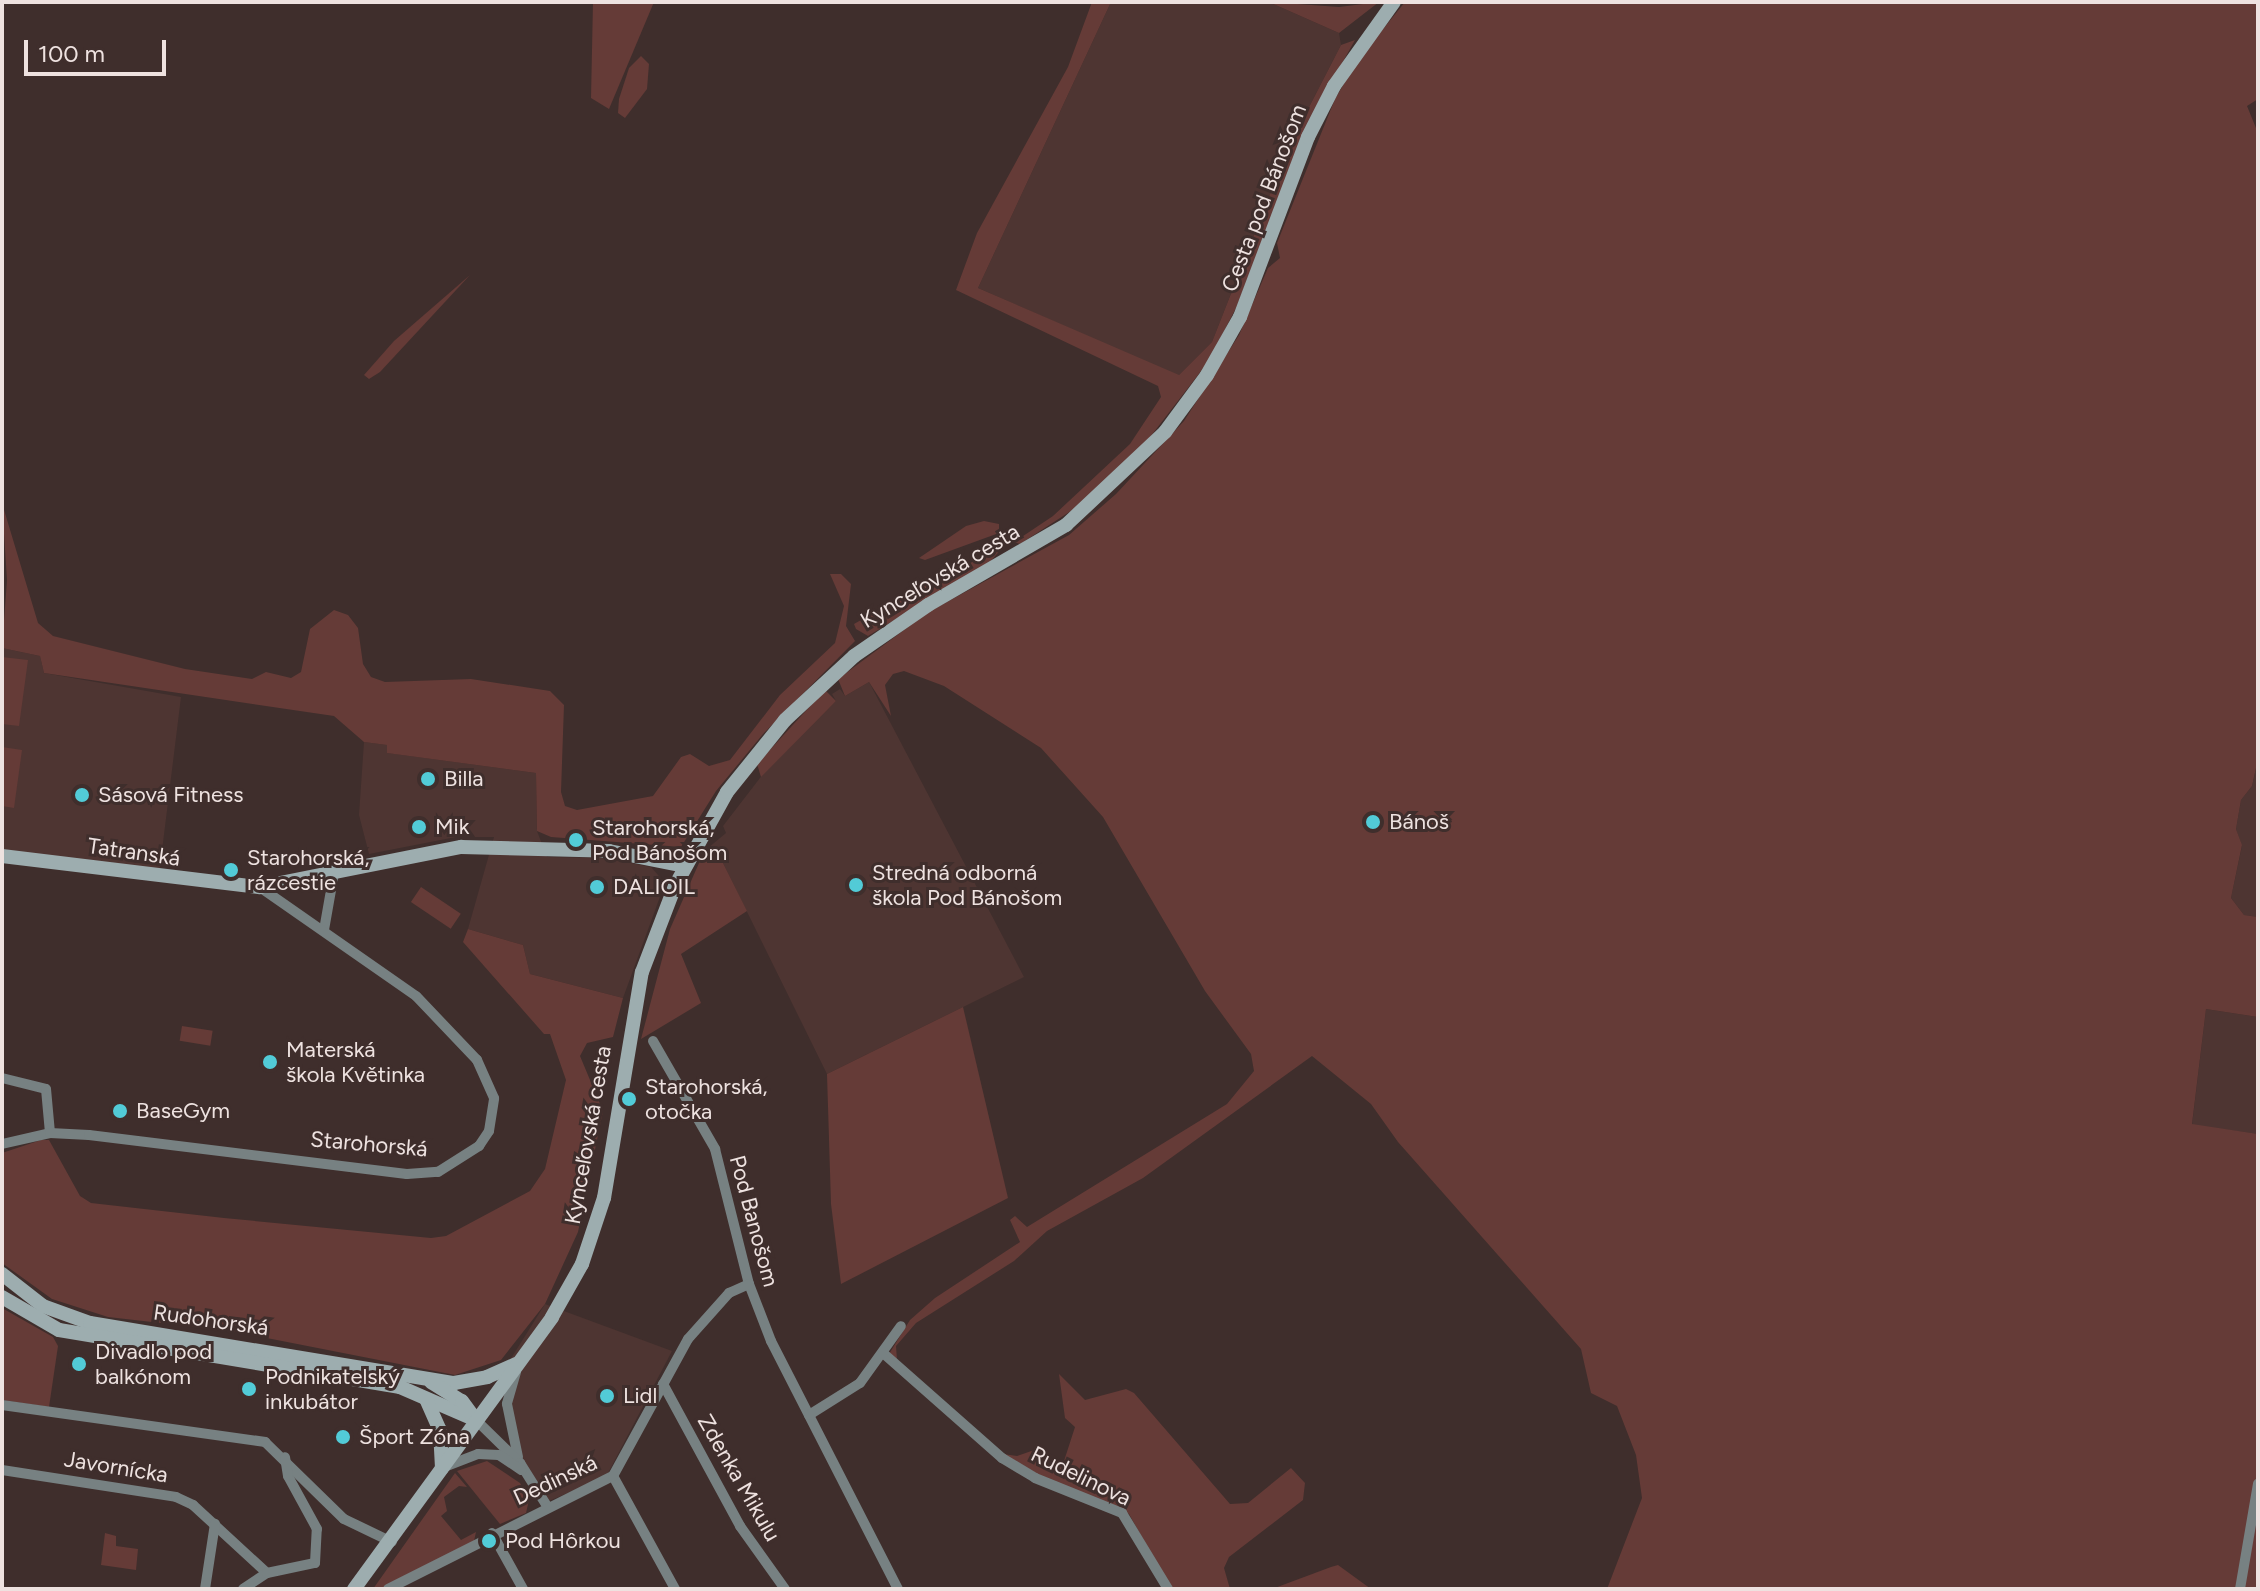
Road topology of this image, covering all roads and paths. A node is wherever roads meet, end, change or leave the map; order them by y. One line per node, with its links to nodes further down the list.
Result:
1 (1394, 2): 2 (street, Cesta pod Bánošom)
2 (1207, 375): 4 (street, Kynceľovská cesta)
3 (7, 857): 6 (street, Tatranská)
4 (685, 866): 5 (street); 17 (street, Kynceľovská cesta)
5 (334, 873): 6 (street); 7 (street)
6 (260, 887): 7 (street, Starohorská)
7 (324, 930): 10 (street, Starohorská)
8 (653, 1041): 13 (street, Pod Banošom)
9 (2, 1078): 10 (street)
10 (50, 1133): 11 (street, Starohorská)
11 (2, 1144)
12 (2, 1274): 18 (street, Rudohorská)
13 (749, 1284): 19 (street, Dedinská); 22 (street, Pod Banošom)
14 (2, 1297): 20 (street, Rudohorská)
15 (901, 1326): 16 (street)
16 (883, 1353): 22 (street); 44 (street, Rudelinova)
17 (520, 1362): 18 (street, Rudohorská); 23 (street, Kynceľovská cesta); 25 (street)
18 (427, 1379): 23 (street, Rudohorská)
19 (663, 1384): 29 (street, Dedinská); 42 (street, Zdenka Mikulu)
20 (426, 1399): 23 (street, Rudohorská); 26 (street)
21 (2, 1405): 24 (street)
22 (809, 1415): 43 (street, Pod Banošom)
23 (476, 1420): 25 (street); 26 (street, Kynceľovská cesta)
24 (285, 1457): 34 (street); 35 (street)
25 (520, 1463): 28 (street)
26 (442, 1468): 28 (street); 34 (street, Kynceľovská cesta)
27 (2, 1470): 32 (street, Javornícka)
28 (527, 1474): 31 (street)
29 (613, 1476): 31 (street, Dedinská); 41 (street)
30 (2258, 1484): 45 (street)
31 (547, 1506): 33 (street, Dedinská)
32 (215, 1524): 35 (street, Javornícka); 36 (street)
33 (492, 1533): 39 (street, Dedinská); 40 (street)
34 (393, 1542): 38 (street, Kynceľovská cesta)
35 (267, 1573): 37 (street)
36 (205, 1589)
37 (243, 1589)
38 (354, 1589)
39 (388, 1589)
40 (523, 1589)
41 (675, 1589)
42 (785, 1589)
43 (898, 1589)
44 (1168, 1589)
45 (2240, 1589)

